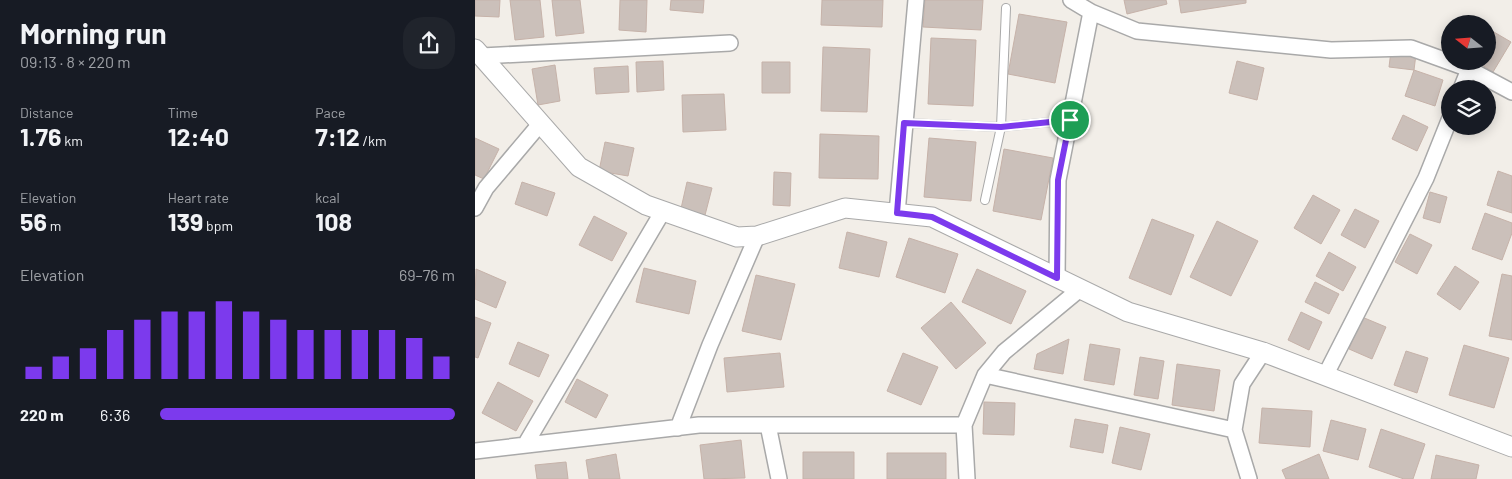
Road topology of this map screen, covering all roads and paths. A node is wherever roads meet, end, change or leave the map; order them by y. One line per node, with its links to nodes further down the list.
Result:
1 (916, 0): 11 (street)
2 (1071, 0): 4 (street)
3 (1006, 8): 13 (lane)
4 (1091, 12): 7 (street); 10 (street)
5 (730, 44): 6 (street)
6 (479, 52): 12 (street)
7 (1441, 59)
8 (1471, 70): 9 (street)
9 (1512, 92)
10 (1070, 120): 13 (lane); 20 (street)
11 (904, 123): 13 (lane); 18 (street)
12 (540, 124): 16 (street); 17 (street)
13 (1001, 127): 15 (lane)
14 (1443, 135): 24 (street)
15 (985, 200)
16 (475, 208)
17 (663, 211): 19 (street); 29 (street)
18 (897, 213): 19 (street); 20 (street)
19 (757, 236): 27 (street)
20 (1057, 278): 21 (street)
21 (1080, 289): 22 (street); 23 (street)
22 (1263, 352): 24 (street); 28 (street)
23 (985, 375): 26 (street); 28 (street)
24 (1325, 376): 30 (street)
25 (768, 425): 26 (street); 27 (street); 32 (street)
26 (964, 425): 33 (street)
27 (678, 428): 29 (street)
28 (1234, 430): 34 (street)
29 (525, 445): 31 (street)
30 (1512, 447)
31 (475, 451)
32 (779, 479)
33 (967, 479)
34 (1249, 479)

